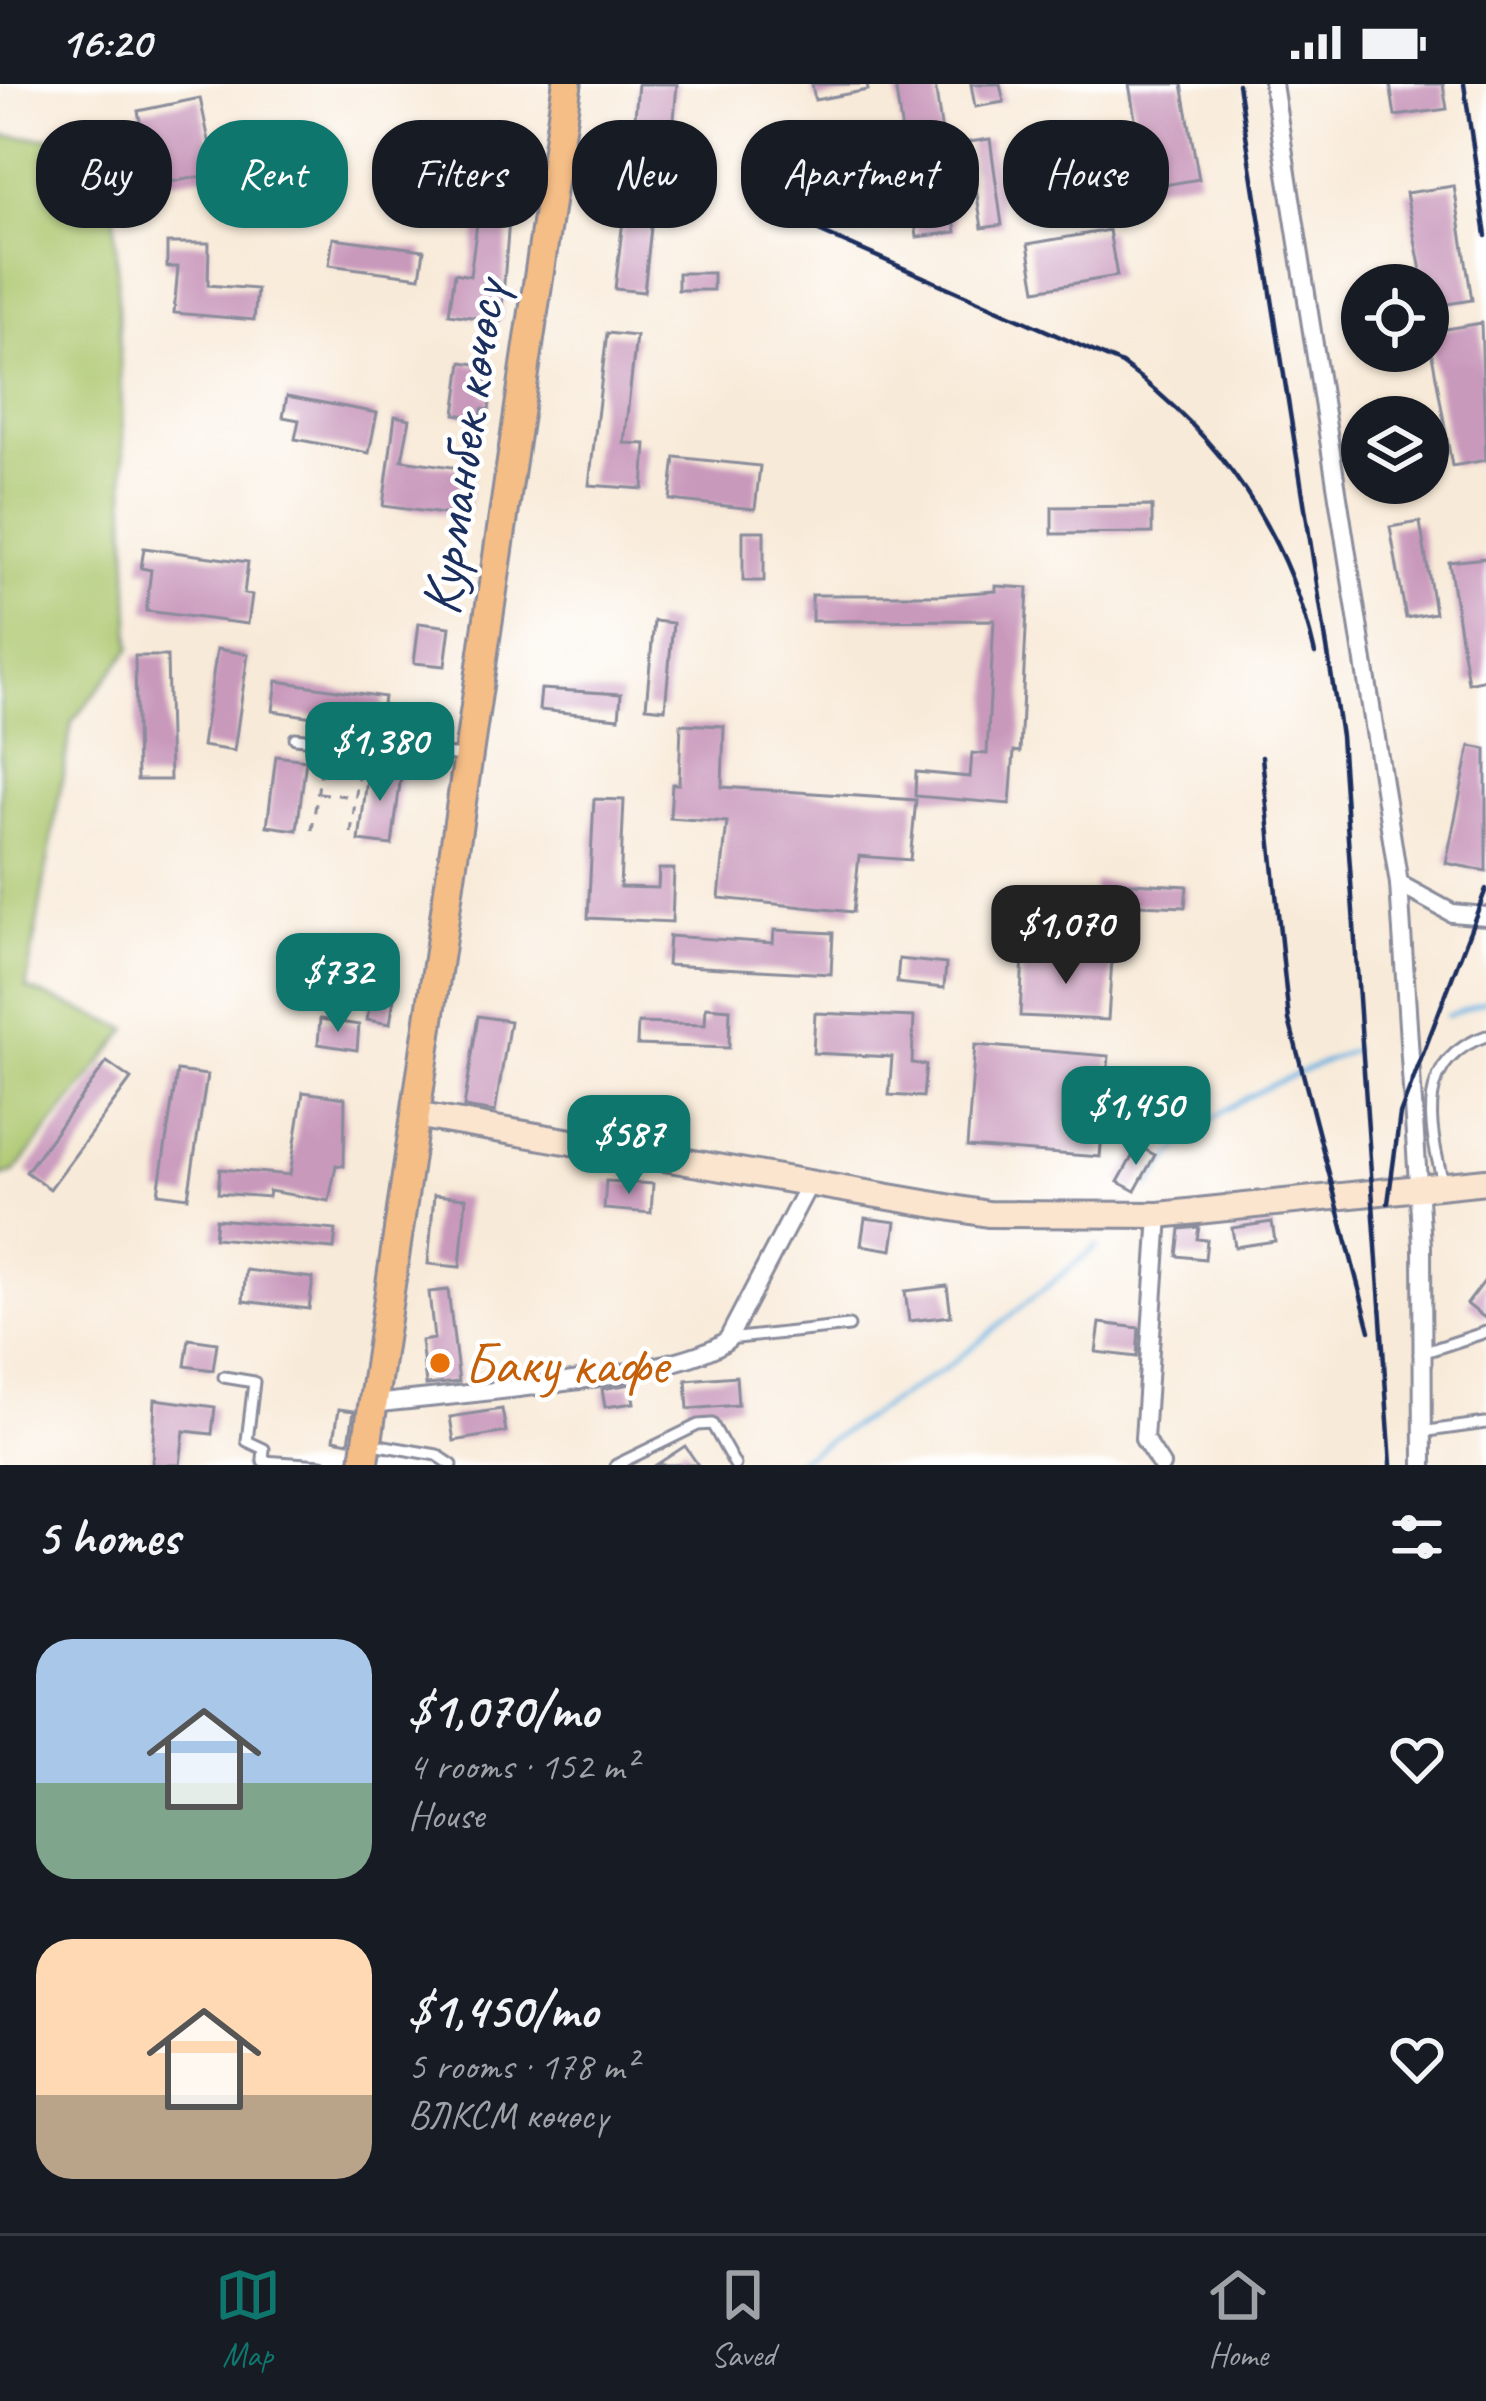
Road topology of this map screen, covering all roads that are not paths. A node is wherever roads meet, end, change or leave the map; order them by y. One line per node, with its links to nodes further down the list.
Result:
1 (567, 84): 4 (main road, Курманбек көчөсү)
2 (1274, 84): 5 (street)
3 (296, 738): 4 (lane)
4 (469, 756): 8 (main road, Курманбек көчөсү)
5 (1399, 884): 6 (street); 11 (street)
6 (1486, 916)
7 (1486, 1036): 11 (lane)
8 (416, 1115): 10 (street); 18 (main road, Курманбек көчөсү)
9 (1486, 1181): 11 (street)
10 (809, 1184): 12 (street); 15 (street)
11 (1431, 1185): 12 (street); 16 (street)
12 (1159, 1215): 21 (street)
13 (849, 1326): 15 (lane)
14 (1486, 1332): 16 (lane)
15 (728, 1340): 18 (street)
16 (1419, 1354): 20 (street)
17 (224, 1377): 23 (lane)
18 (374, 1404): 22 (main road, Курманбек көчөсү)
19 (1486, 1423): 20 (lane)
20 (1421, 1432): 30 (street)
21 (1144, 1439): 28 (street); 29 (street)
22 (366, 1454): 25 (lane)
23 (263, 1462): 24 (lane)
24 (322, 1465)
25 (452, 1465)
26 (616, 1465): 27 (lane)
27 (735, 1465)
28 (1142, 1465)
29 (1161, 1465)
30 (1423, 1465)

